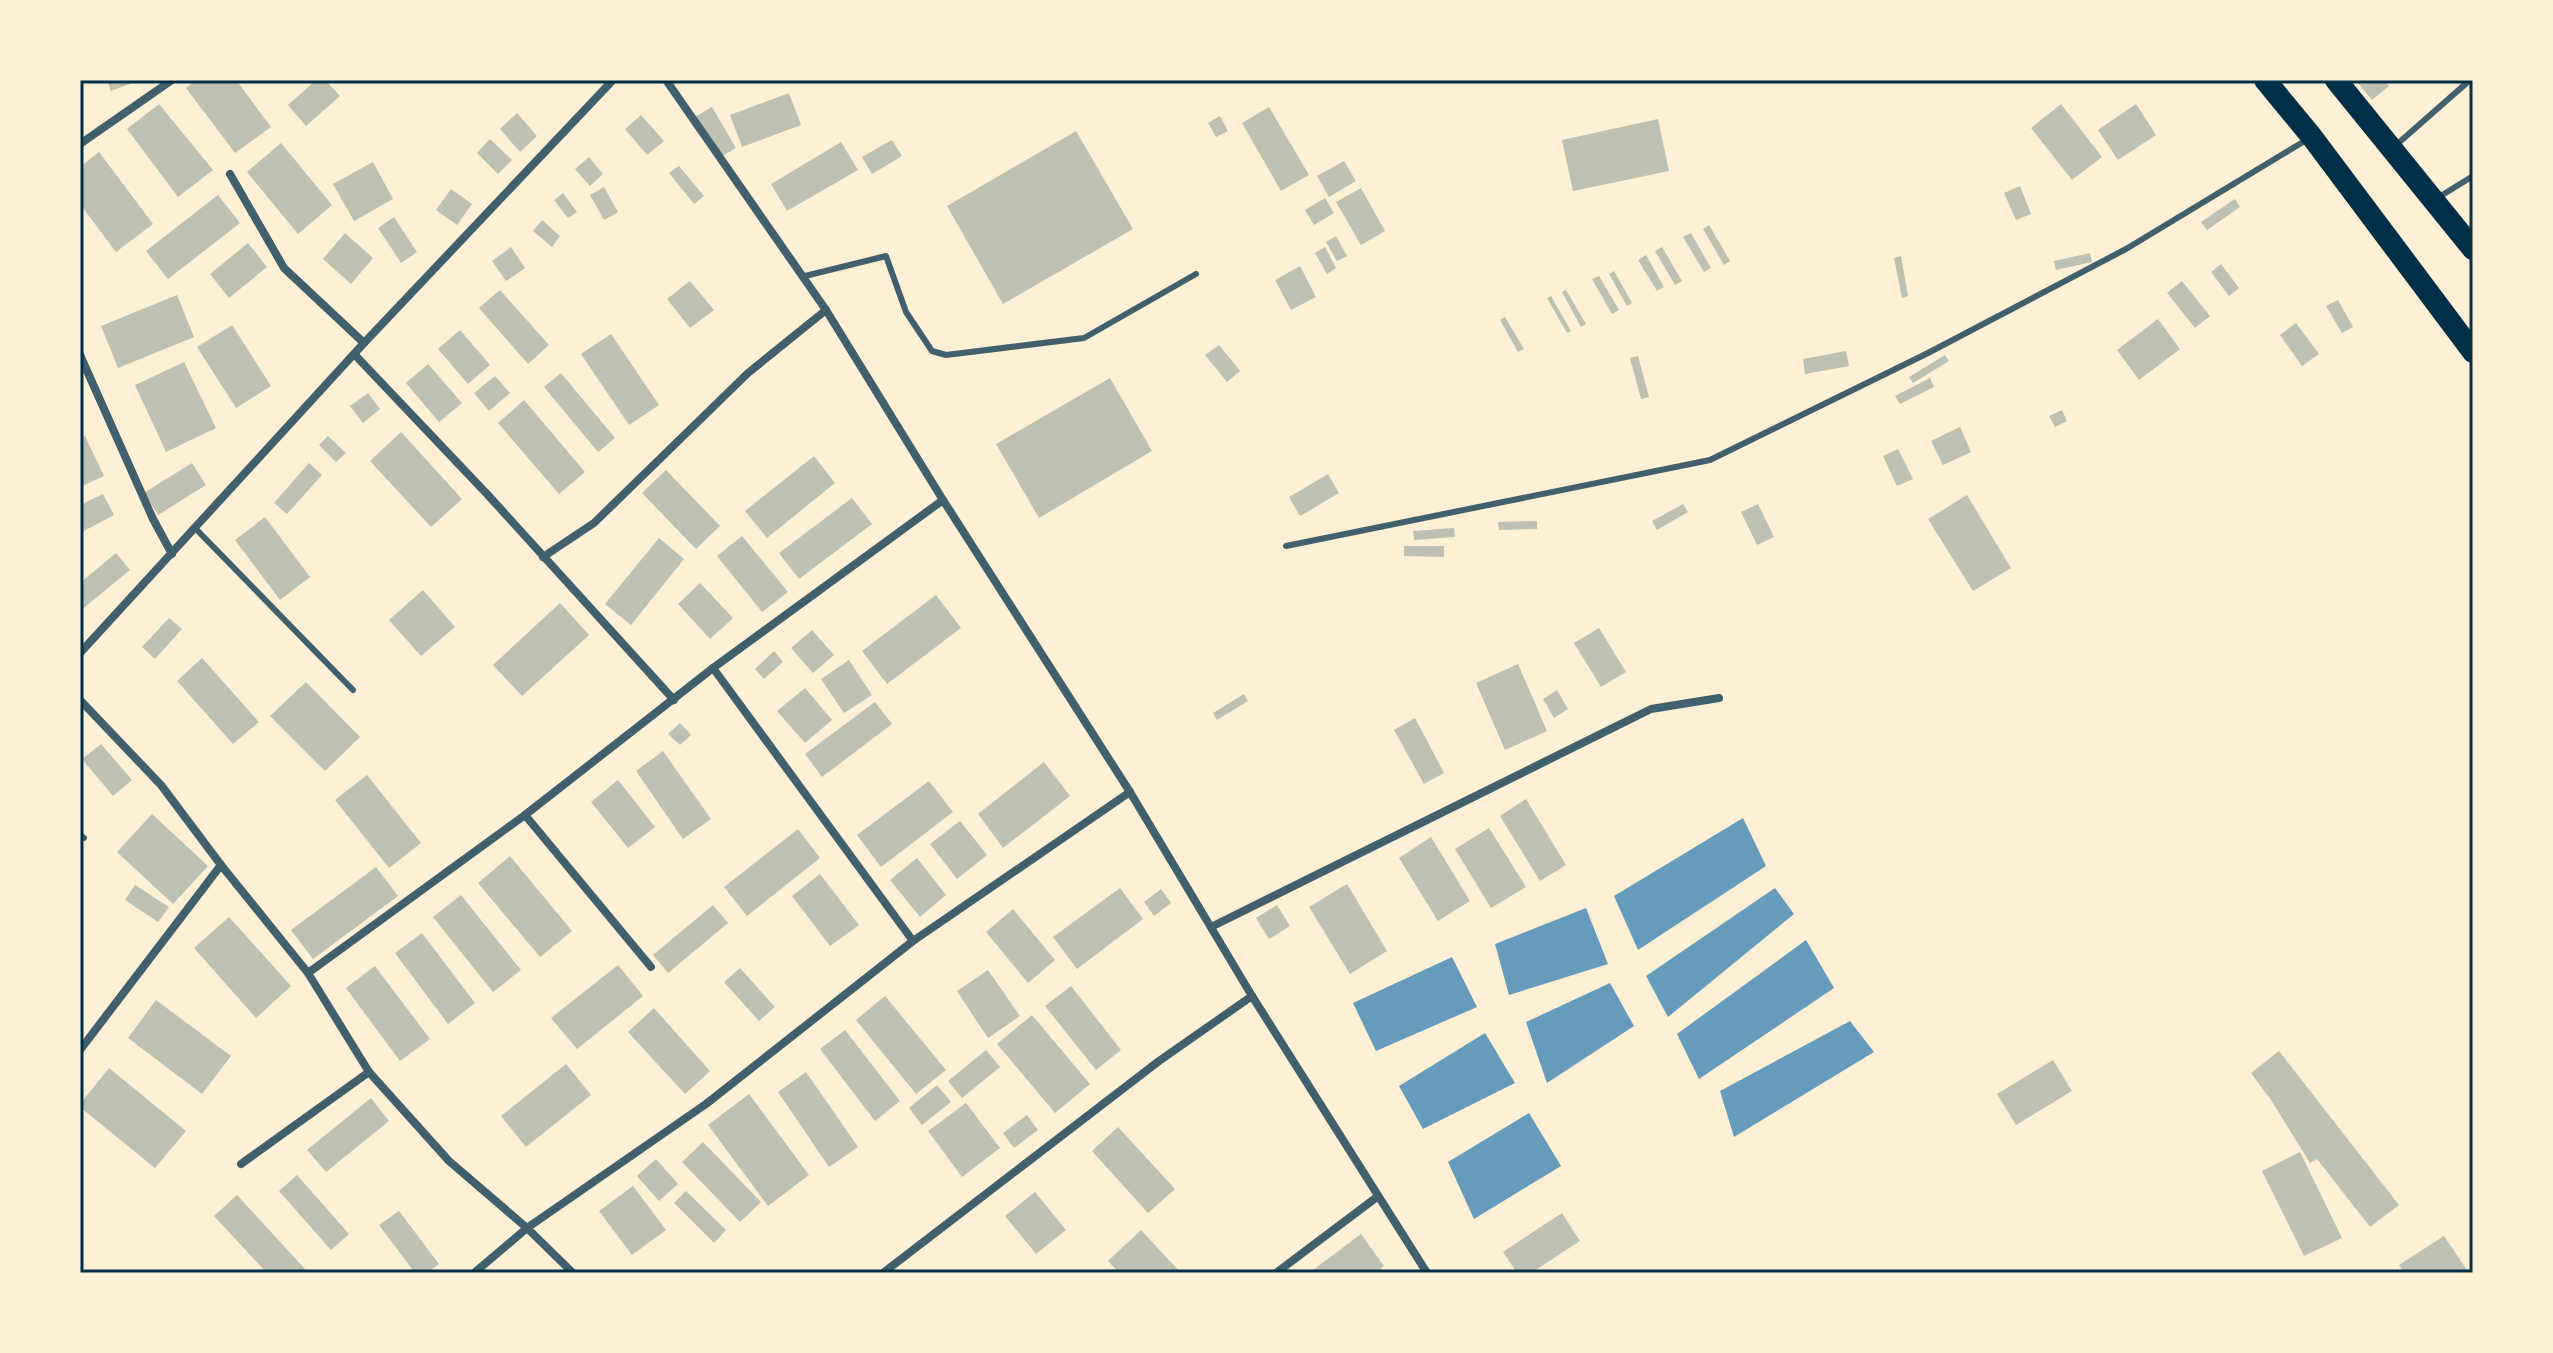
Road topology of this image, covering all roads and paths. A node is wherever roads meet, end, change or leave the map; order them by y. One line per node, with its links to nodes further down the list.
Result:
1 (172, 80): 8 (street)
2 (613, 80): 17 (street)
3 (666, 80): 15 (street)
4 (2265, 80): 7 (highway)
5 (2336, 80): 9 (highway)
6 (2470, 80): 9 (lane)
7 (2312, 137): 18 (highway); 23 (lane)
8 (80, 144)
9 (2392, 148): 12 (highway)
10 (230, 174): 17 (street)
11 (2473, 176): 12 (lane)
12 (2433, 201): 13 (highway)
13 (2473, 249)
14 (1196, 274): 15 (lane)
15 (805, 276): 16 (street)
16 (826, 310): 21 (street); 25 (street)
17 (364, 343): 20 (street)
18 (2473, 352)
19 (80, 355): 24 (street)
20 (355, 355): 22 (street); 25 (street)
21 (943, 500): 27 (street); 32 (street)
22 (195, 528): 24 (street); 28 (lane)
23 (1286, 546)
24 (172, 554): 26 (street)
25 (543, 557): 31 (street)
26 (80, 653)
27 (713, 668): 31 (street); 36 (street)
28 (353, 690)
29 (1719, 698): 35 (street)
30 (80, 700): 34 (street)
31 (674, 700): 33 (street)
32 (1130, 792): 35 (street); 36 (street)
33 (525, 815): 37 (street); 38 (street)
34 (221, 865): 38 (street); 40 (street)
35 (1211, 927): 39 (street)
36 (913, 941): 44 (street)
37 (651, 967)
38 (308, 973): 41 (street)
39 (1252, 996): 43 (street); 47 (street)
40 (80, 1050)
41 (369, 1072): 42 (street); 44 (street)
42 (241, 1164)
43 (1377, 1197): 48 (street); 49 (street)
44 (527, 1228): 45 (street); 46 (street)
45 (474, 1273)
46 (573, 1273)
47 (883, 1273)
48 (1276, 1273)
49 (1427, 1273)

